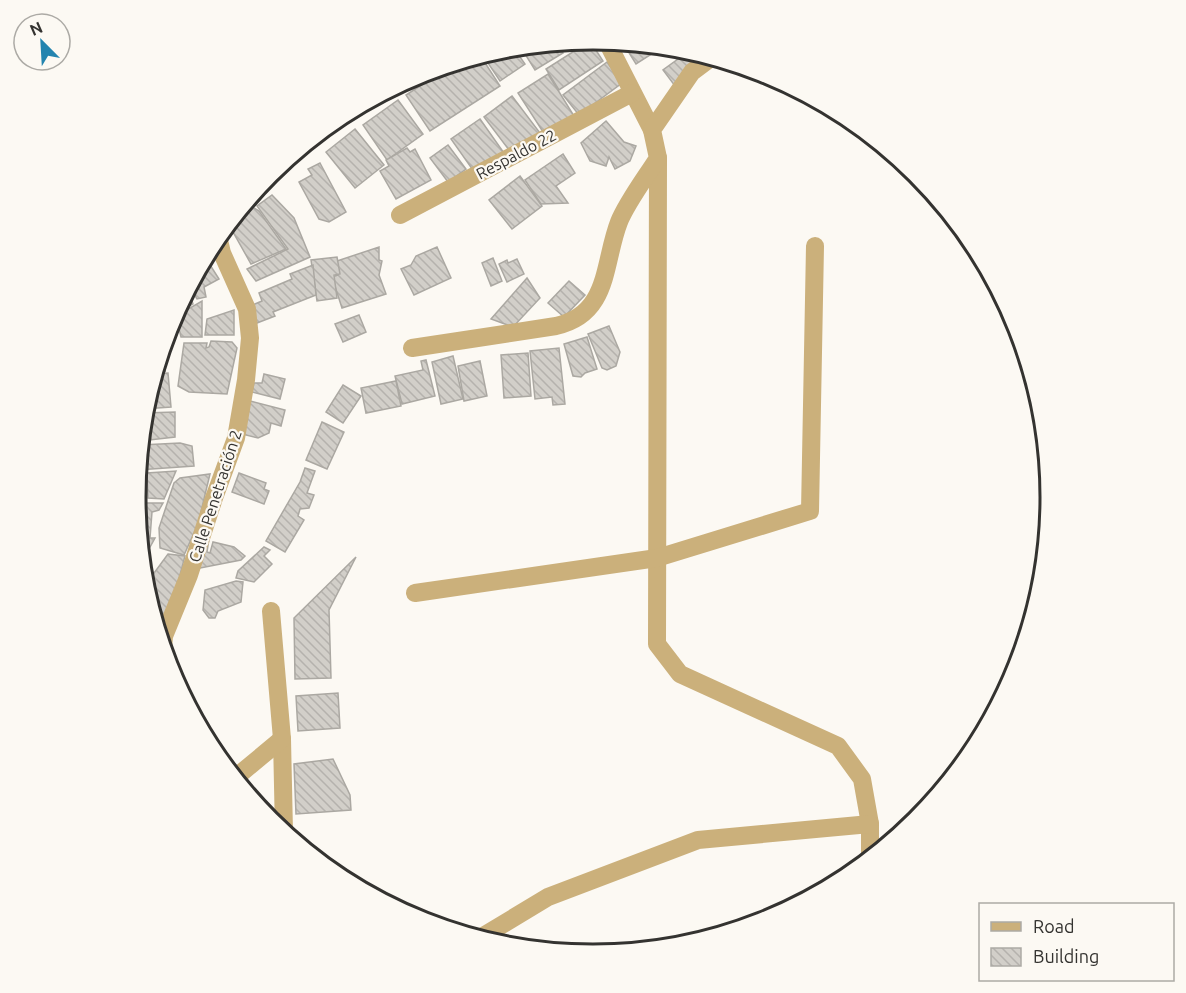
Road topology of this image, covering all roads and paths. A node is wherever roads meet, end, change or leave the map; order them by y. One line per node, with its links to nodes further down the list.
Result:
1 (611, 50): 3 (street)
2 (703, 64): 4 (street)
3 (632, 93): 4 (street); 6 (street, Respaldo 22)
4 (652, 130): 5 (street)
5 (658, 158): 9 (street); 10 (street)
6 (400, 215)
7 (814, 246): 10 (street)
8 (221, 248): 13 (street, Calle Penetración 2)
9 (412, 348)
10 (657, 558): 11 (street); 17 (street)
11 (415, 593)
12 (271, 611): 14 (street)
13 (167, 630)
14 (282, 739): 15 (street); 16 (street)
15 (241, 773)
16 (284, 819)
17 (870, 824): 18 (street); 19 (street)
18 (870, 847)
19 (491, 931)

